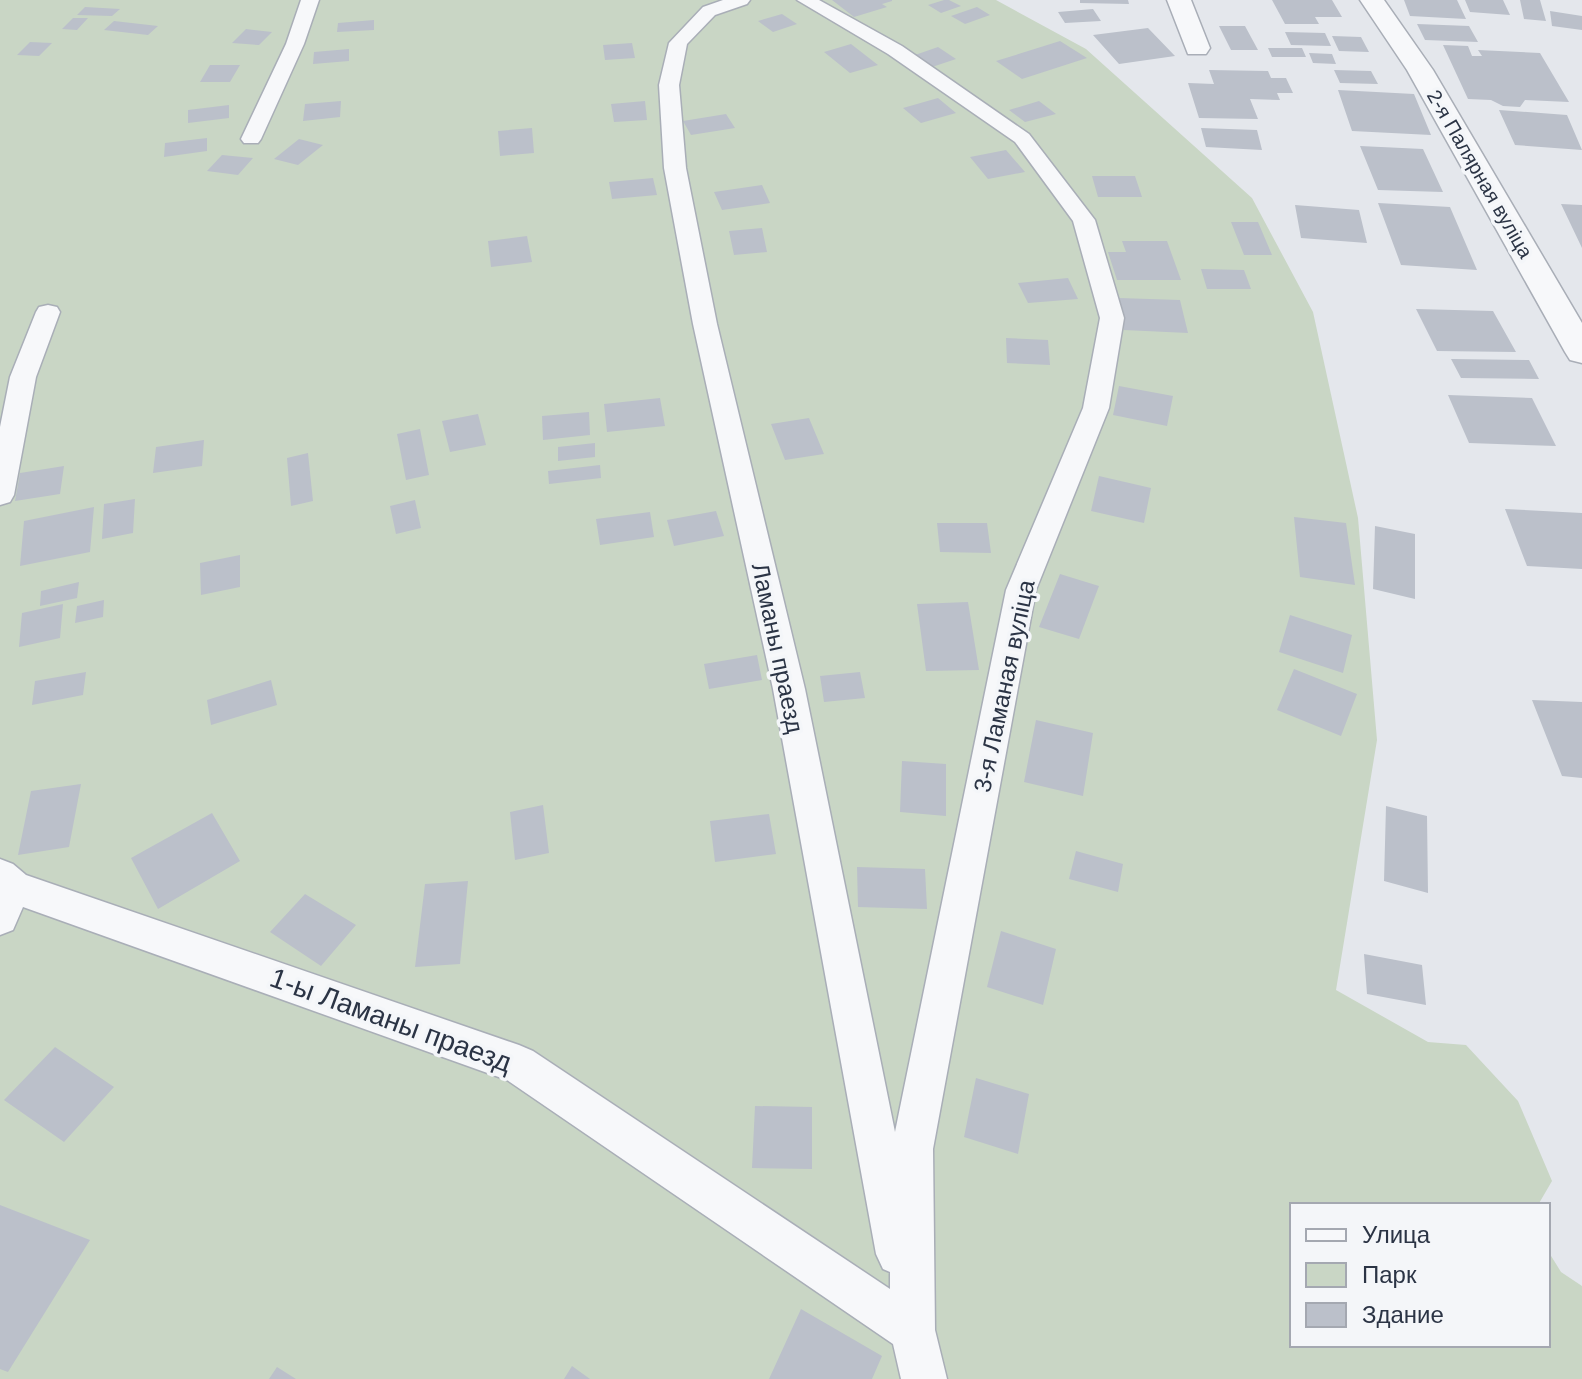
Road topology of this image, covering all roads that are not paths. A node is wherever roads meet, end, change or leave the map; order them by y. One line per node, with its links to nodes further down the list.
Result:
1 (310, 0): 7 (lane)
2 (741, 0): 12 (lane, Ламаны праезд)
3 (806, 0): 12 (lane, 3-я Ламаная вуліца)
4 (1179, 0): 6 (street)
5 (1372, 0): 9 (street, 2-я Палярная вуліца)
6 (1197, 48)
7 (251, 139)
8 (48, 312): 10 (lane)
9 (1582, 352)
10 (0, 495)
11 (5, 893): 12 (lane, 1-ы Ламаны праезд)
12 (912, 1330): 13 (lane, 3-я Ламаная вуліца)
13 (924, 1379)

